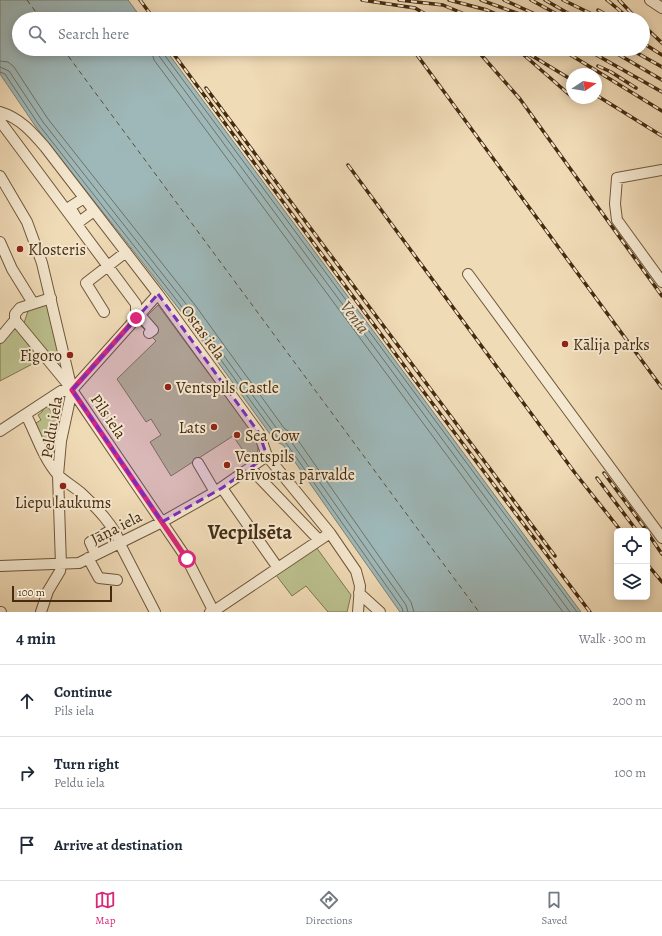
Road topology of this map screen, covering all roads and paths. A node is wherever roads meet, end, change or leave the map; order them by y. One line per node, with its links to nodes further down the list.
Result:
1 (650, 0): 2 (street)
2 (662, 8)
3 (0, 112): 7 (street, Ostas iela)
4 (0, 121): 11 (street)
5 (662, 170): 13 (street)
6 (1, 179): 15 (street, Pils iela)
7 (84, 198): 8 (street, Ostas iela); 8 (street)
8 (94, 211): 10 (street, Ostas iela)
9 (0, 242): 16 (street)
10 (126, 252): 11 (street); 14 (street, Ostas iela)
11 (108, 266): 17 (street); 18 (street)
12 (468, 274): 33 (street)
13 (662, 282)
14 (158, 294): 18 (street, Peldu iela); 25 (street, Ostas iela)
15 (51, 298): 16 (street); 22 (street, Pils iela)
16 (33, 303): 19 (street)
17 (104, 312)
18 (138, 316): 20 (street); 22 (street, Peldu iela)
19 (15, 320): 21 (street); 22 (street)
20 (149, 333)
21 (0, 338)
22 (72, 390): 23 (street); 28 (street, Peldu iela); 30 (street, Pils iela)
23 (26, 415): 24 (street); 28 (street)
24 (0, 431)
25 (268, 456): 27 (street, Jāņa iela); 32 (street, Ostas iela)
26 (198, 463): 29 (street)
27 (252, 469): 29 (street, Jāņa iela); 34 (street)
28 (58, 475): 31 (street, Peldu iela); 37 (street)
29 (218, 490): 30 (street, Jāņa iela); 39 (street)
30 (162, 522): 35 (street, Jāņa iela); 45 (street, Pils iela)
31 (113, 529): 35 (street, Peldu iela); 36 (street)
32 (330, 533): 34 (street); 41 (street, Ostas iela)
33 (662, 538)
34 (319, 540): 39 (street)
35 (120, 542): 36 (street, Jāņa iela); 44 (street, Peldu iela)
36 (91, 555): 37 (street, Jāņa iela); 40 (street)
37 (61, 565): 38 (street, Jāņa iela); 43 (street)
38 (0, 566)
39 (278, 568): 45 (street)
40 (117, 580)
41 (359, 593): 42 (street, Ostas iela); 46 (street)
42 (356, 611)
43 (41, 612)
44 (155, 612)
45 (213, 612)
46 (380, 612)

